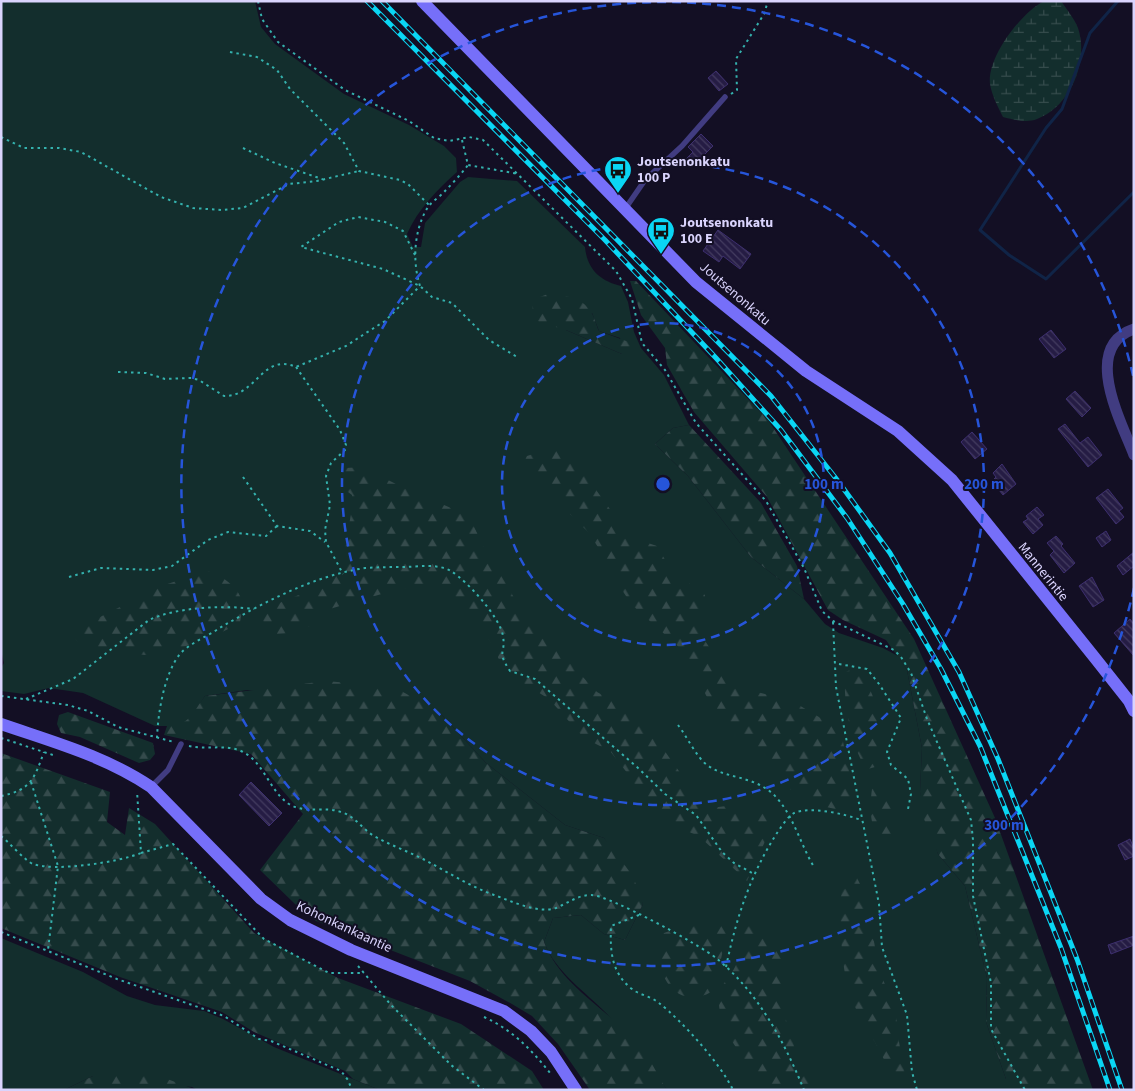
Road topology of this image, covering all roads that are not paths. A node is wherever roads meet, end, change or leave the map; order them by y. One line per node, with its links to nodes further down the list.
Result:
1 (422, 1): 3 (street, Joutsenonkatu)
2 (725, 97): 3 (lane)
3 (625, 209): 5 (street, Joutsenonkatu)
4 (1134, 329): 6 (street)
5 (926, 454): 7 (street, Mannerintie)
6 (1134, 456)
7 (1132, 703)
8 (1, 724): 10 (street, Kohonkankaantie)
9 (181, 744): 10 (lane)
10 (152, 787): 11 (street, Kohonkankaantie)
11 (576, 1090)

